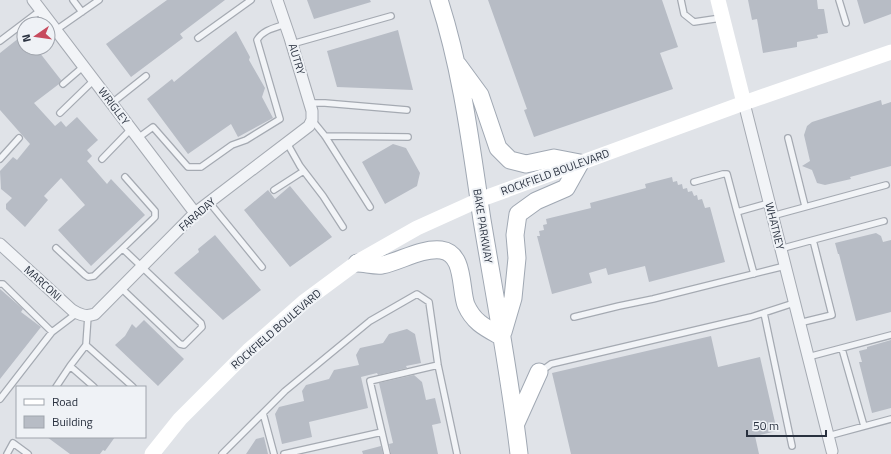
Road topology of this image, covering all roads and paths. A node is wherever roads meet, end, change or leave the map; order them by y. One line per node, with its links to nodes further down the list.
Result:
1 (33, 0): 11 (street, WRIGLEY)
2 (73, 0): 12 (lane)
3 (99, 0): 12 (lane)
4 (251, 0): 10 (lane)
5 (277, 0): 17 (street, AUTRY)
6 (439, 0): 23 (main road, BAKE PARKWAY)
7 (681, 0): 15 (lane)
8 (718, 0): 15 (street, WHATNEY)
9 (839, 0): 16 (lane)
10 (243, 2): 19 (lane)
11 (41, 10): 13 (street, WRIGLEY); 20 (lane)
12 (82, 12): 18 (lane)
13 (46, 16)
14 (391, 16): 21 (lane)
15 (722, 18): 30 (street, WHATNEY)
16 (846, 23)
17 (286, 24): 21 (street, AUTRY); 38 (lane)
18 (56, 30): 24 (street, WRIGLEY)
19 (198, 38)
20 (0, 41)
21 (292, 44): 29 (street, AUTRY)
22 (891, 52): 30 (street, ROCKFIELD BOULEVARD)
23 (456, 61): 43 (main road); 49 (main road, BAKE PARKWAY)
24 (84, 66): 26 (street, WRIGLEY); 27 (lane)
25 (146, 76): 28 (lane)
26 (94, 80): 28 (street, WRIGLEY); 32 (lane)
27 (63, 84)
28 (112, 103): 34 (street, WRIGLEY)
29 (310, 103): 31 (lane); 33 (street, AUTRY)
30 (744, 103): 43 (street, ROCKFIELD BOULEVARD); 51 (street, WHATNEY)
31 (408, 110)
32 (60, 113)
33 (312, 120): 35 (lane); 40 (street, FARADAY)
34 (131, 129): 38 (street, WRIGLEY); 41 (lane)
35 (325, 136): 36 (lane); 53 (lane)
36 (408, 137)
37 (19, 138): 42 (lane)
38 (138, 138): 55 (street, WRIGLEY)
39 (788, 138): 52 (lane)
40 (287, 143): 44 (lane); 50 (street, FARADAY)
41 (102, 158)
42 (0, 159)
43 (580, 163): 49 (street, ROCKFIELD BOULEVARD); 79 (main road)
44 (303, 170): 48 (lane); 58 (lane)
45 (125, 177): 62 (lane)
46 (694, 182): 54 (lane)
47 (886, 185): 52 (lane)
48 (274, 190)
49 (479, 200): 64 (street, ROCKFIELD BOULEVARD); 79 (main road, BAKE PARKWAY)
50 (209, 202): 55 (street, FARADAY); 65 (lane)
51 (769, 203): 54 (lane); 56 (street, WHATNEY)
52 (805, 206): 56 (lane)
53 (370, 207)
54 (737, 212): 68 (lane)
55 (194, 213): 67 (street, FARADAY)
56 (772, 216): 63 (street, WHATNEY)
57 (884, 221): 59 (lane)
58 (343, 227)
59 (813, 240): 63 (lane); 76 (lane)
60 (0, 244): 72 (street, MARCONI)
61 (56, 248): 62 (lane)
62 (123, 249): 67 (lane)
63 (780, 249): 66 (street, WHATNEY)
64 (357, 263): 79 (main road); 100 (street, ROCKFIELD BOULEVARD)
65 (262, 266)
66 (785, 266): 68 (lane); 71 (street, WHATNEY)
67 (142, 267): 70 (street, FARADAY); 70 (lane)
68 (754, 274): 75 (lane)
69 (0, 284): 77 (lane)
70 (122, 288): 74 (street, FARADAY)
71 (794, 303): 73 (lane); 76 (street, WHATNEY)
72 (77, 313): 74 (street, MARCONI); 77 (lane)
73 (764, 313): 85 (lane); 96 (lane)
74 (88, 316): 80 (lane)
75 (574, 317)
76 (799, 324): 82 (street, WHATNEY)
77 (52, 332): 89 (lane)
78 (891, 335): 81 (lane)
79 (502, 337): 92 (main road, BAKE PARKWAY)
80 (86, 345): 84 (lane); 88 (lane)
81 (842, 349): 82 (lane); 93 (lane)
82 (808, 357): 95 (street, WHATNEY)
83 (438, 365): 90 (lane); 94 (lane); 105 (lane)
84 (70, 366): 86 (lane); 87 (lane)
85 (540, 372): 92 (main road)
86 (57, 386)
87 (93, 386)
88 (133, 386)
89 (0, 399)
90 (263, 413): 101 (lane); 102 (lane)
91 (891, 419): 93 (lane)
92 (516, 423): 106 (main road, BAKE PARKWAY)
93 (864, 426): 95 (lane)
94 (382, 432): 103 (lane); 104 (lane)
95 (828, 436): 97 (street, WHATNEY)
96 (792, 446)
97 (833, 453)
98 (6, 454): 99 (lane)
99 (28, 454)
100 (152, 454)
101 (222, 454)
102 (274, 454)
103 (284, 454)
104 (387, 454)
105 (457, 454)
106 (519, 454)

